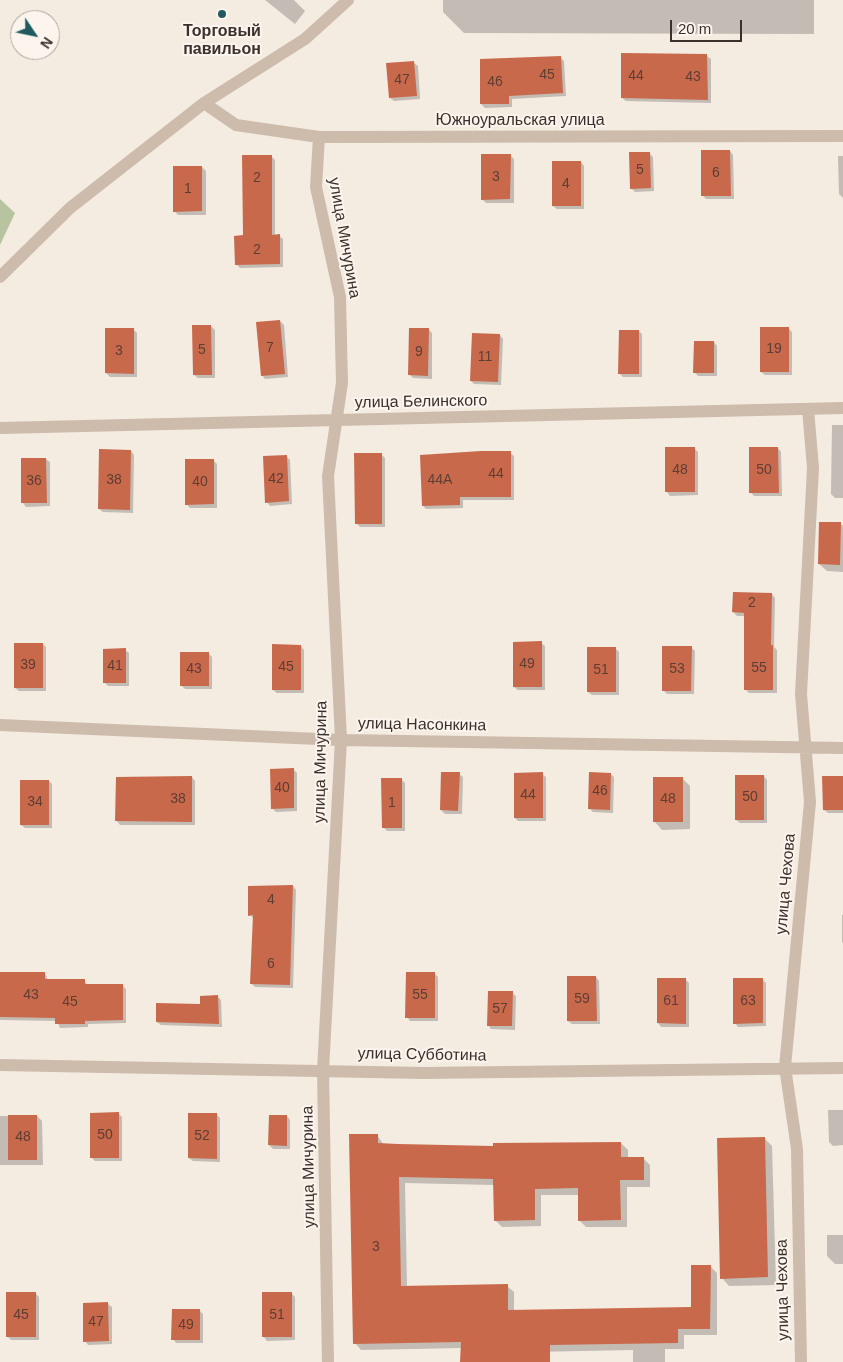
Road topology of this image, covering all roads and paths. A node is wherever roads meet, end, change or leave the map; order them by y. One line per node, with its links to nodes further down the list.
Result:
1 (348, 0): 2 (street)
2 (204, 103): 4 (street, Южноуральская улица); 5 (street)
3 (843, 136): 4 (street, Южноуральская улица)
4 (318, 137): 8 (street, улица Мичурина)
5 (0, 277)
6 (843, 408): 7 (street, улица Белинского)
7 (808, 410): 8 (street, улица Белинского); 12 (street, улица Чехова)
8 (336, 421): 9 (street, улица Белинского); 11 (street, улица Мичурина)
9 (0, 428)
10 (0, 725): 11 (street, улица Насонкина)
11 (341, 740): 12 (street, улица Насонкина); 17 (street, улица Мичурина)
12 (806, 748): 13 (street, улица Насонкина); 15 (street, улица Чехова)
13 (843, 748)
14 (0, 1066): 17 (street, улица Субботина)
15 (785, 1067): 16 (street, улица Субботина); 17 (street, улица Субботина); 19 (street, улица Чехова)
16 (843, 1068)
17 (323, 1070): 18 (street, улица Мичурина)
18 (328, 1362)
19 (801, 1362)

